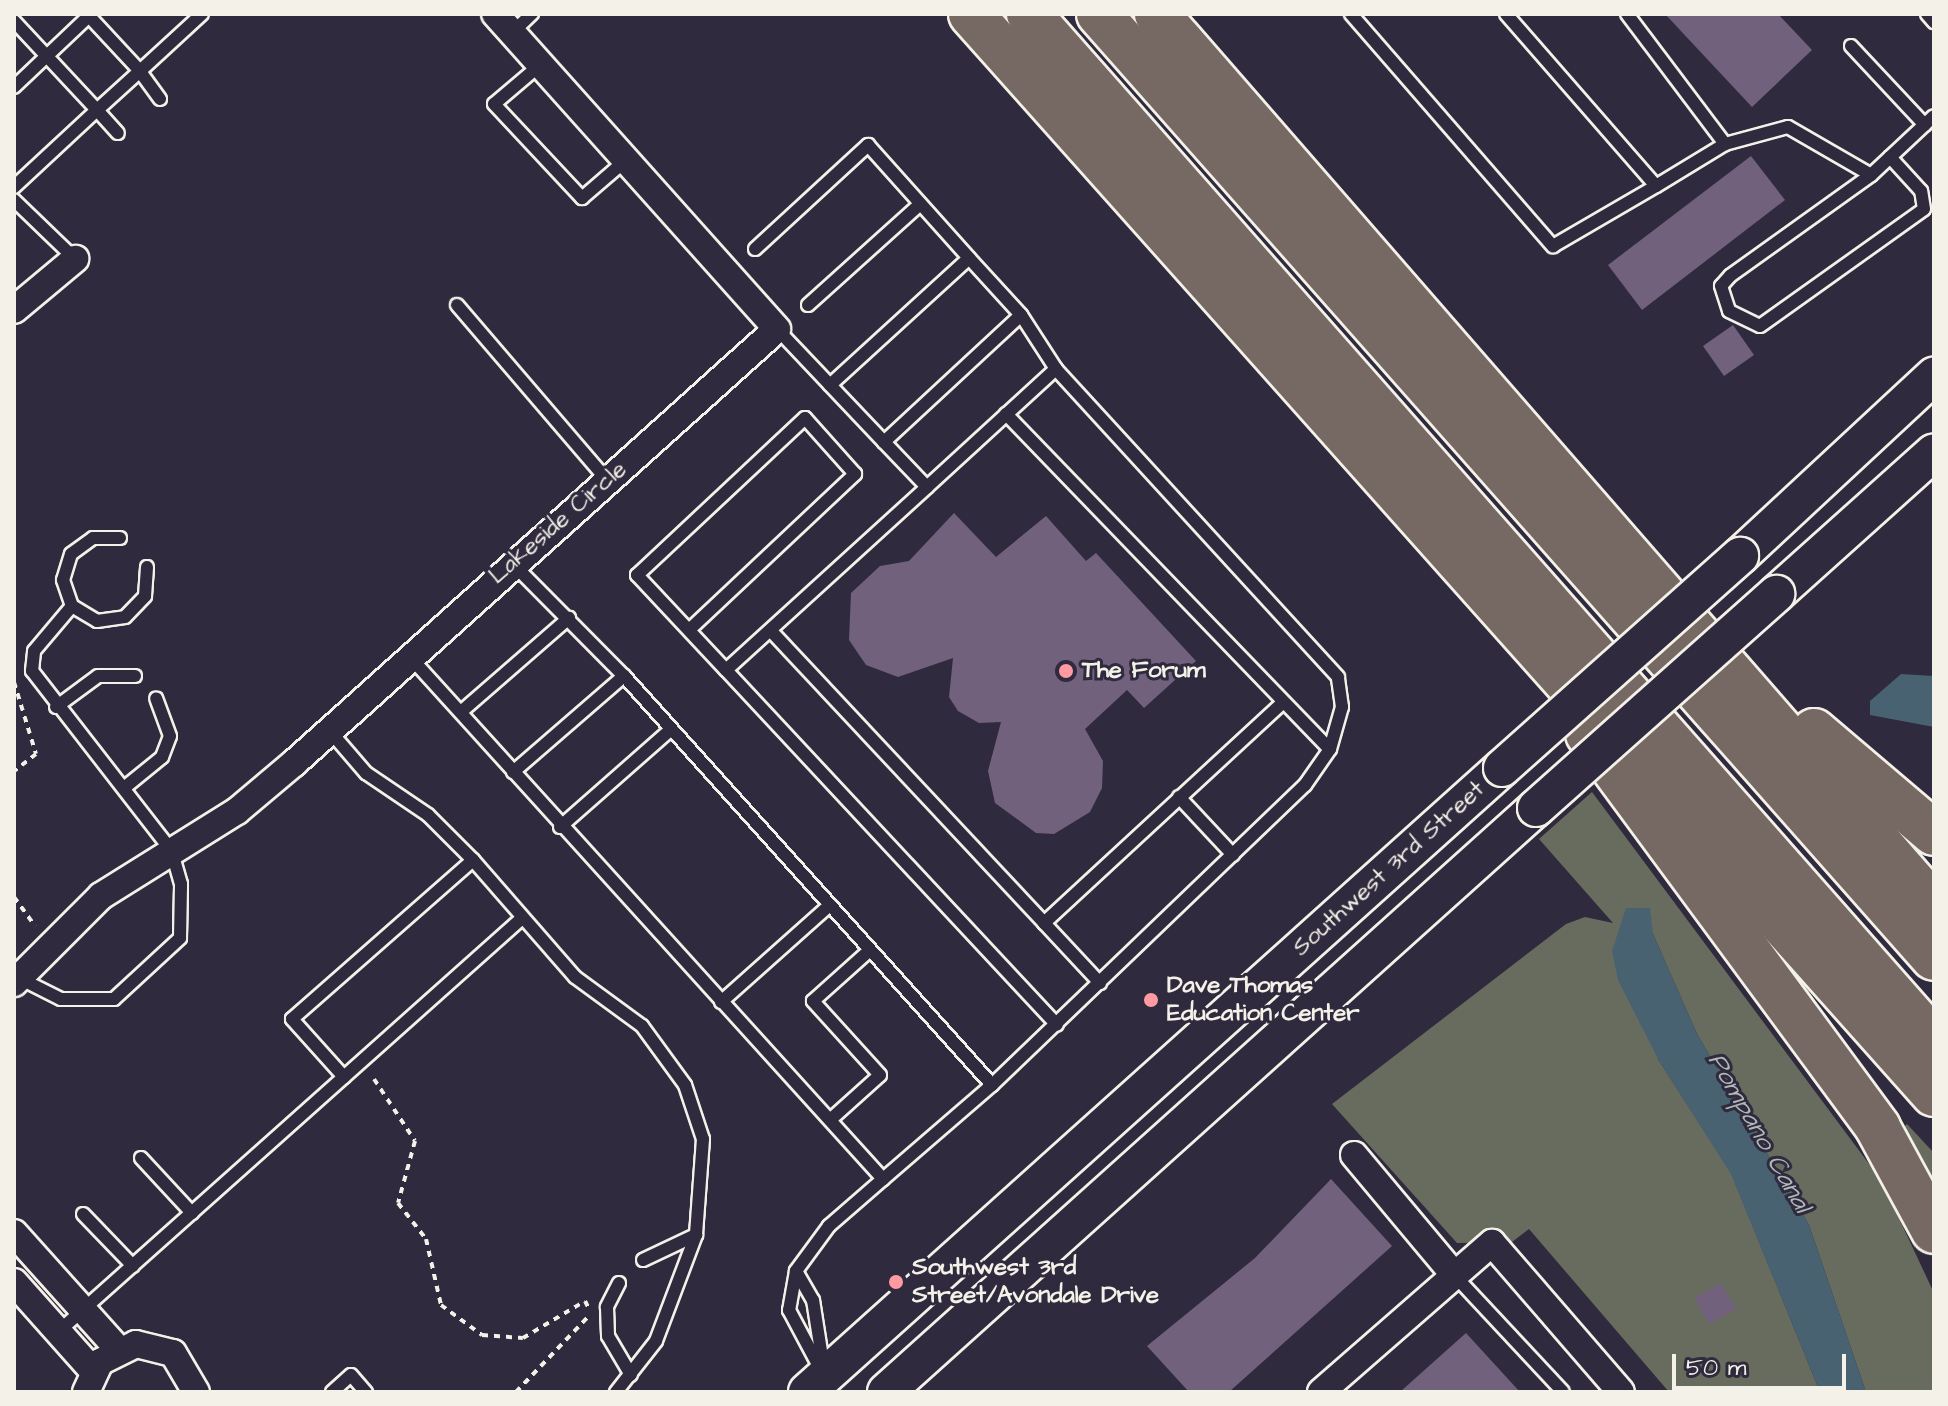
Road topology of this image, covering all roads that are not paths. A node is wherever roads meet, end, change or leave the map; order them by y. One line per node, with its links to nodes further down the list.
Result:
1 (202, 14): 18 (lane)
2 (532, 14): 14 (lane)
3 (971, 14): 56 (highway)
4 (1029, 14): 86 (highway)
5 (1099, 14): 81 (highway)
6 (1157, 14): 48 (highway)
7 (1351, 14): 28 (lane)
8 (1506, 14): 28 (lane)
9 (1627, 14): 24 (lane)
10 (1927, 14): 13 (lane)
11 (89, 15): 16 (lane); 18 (lane)
12 (14, 21): 16 (lane)
13 (1934, 22)
14 (503, 24): 17 (street)
15 (1851, 46): 22 (lane)
16 (47, 55): 19 (lane); 21 (lane)
17 (540, 65): 26 (street); 26 (lane)
18 (140, 71): 20 (lane); 21 (lane)
19 (14, 87)
20 (160, 99)
21 (97, 110): 23 (lane); 29 (lane)
22 (1929, 120): 25 (lane)
23 (118, 133)
24 (1725, 144): 27 (lane); 28 (lane)
25 (1890, 157): 27 (lane); 27 (lane)
26 (626, 160): 39 (street)
27 (1871, 175)
28 (1656, 186)
29 (14, 187)
30 (14, 200): 34 (lane)
31 (920, 204): 32 (lane); 33 (lane); 36 (lane)
32 (755, 249)
33 (969, 258): 38 (lane); 42 (lane)
34 (75, 259): 37 (street)
35 (457, 305): 46 (lane)
36 (808, 305)
37 (14, 310)
38 (1021, 315): 40 (lane); 44 (lane)
39 (777, 329): 42 (lane); 46 (street, Lakeside Circle)
40 (1056, 369): 43 (lane); 67 (lane)
41 (1934, 376): 110 (street, Southwest 3rd Street, bridge)
42 (830, 385): 44 (lane)
43 (1006, 414): 47 (lane); 62 (lane)
44 (884, 442): 47 (lane)
45 (1934, 452): 115 (street, bridge)
46 (607, 480): 50 (street, Lakeside Circle)
47 (927, 487): 55 (lane)
48 (1606, 535): 72 (highway); 77 (highway)
49 (120, 538): 52 (lane)
50 (512, 563): 53 (lane); 57 (street, Lakeside Circle)
51 (147, 567): 52 (lane)
52 (72, 606): 63 (lane)
53 (569, 618): 60 (lane); 64 (lane)
54 (689, 630): 54 (lane); 58 (lane)
55 (771, 631): 58 (lane); 79 (lane)
56 (1529, 636): 89 (highway); 96 (highway)
57 (409, 655): 64 (lane); 66 (street, Lakeside Circle)
58 (726, 670): 85 (lane)
59 (135, 676): 63 (lane)
60 (624, 676): 65 (lane); 68 (lane)
61 (156, 698): 69 (lane)
62 (1281, 704): 67 (lane); 70 (lane)
63 (56, 707): 69 (lane)
64 (462, 711): 68 (lane)
65 (671, 729): 71 (lane); 76 (lane)
66 (329, 730): 73 (street, Lakeside Circle); 75 (lane)
67 (1330, 749): 74 (lane)
68 (513, 772): 71 (lane)
69 (124, 788): 73 (lane)
70 (1179, 797): 74 (lane); 79 (lane)
71 (560, 827): 84 (lane)
72 (1934, 833)
73 (171, 850): 82 (street, Lakeside Circle); 82 (lane)
74 (1233, 855): 83 (lane)
75 (473, 860): 78 (lane); 87 (lane)
76 (830, 905): 80 (lane); 84 (lane)
77 (1934, 906)
78 (522, 918): 87 (lane); 98 (lane)
79 (1044, 923): 83 (lane)
80 (870, 950): 88 (lane); 90 (lane)
81 (1934, 958)
82 (16, 981)
83 (1100, 983): 85 (lane)
84 (721, 1002): 90 (lane)
85 (1057, 1025): 88 (lane)
86 (1934, 1041)
87 (344, 1077): 94 (lane)
88 (992, 1085): 93 (lane)
89 (1934, 1094)
90 (830, 1120): 93 (lane)
91 (1354, 1155): 102 (street)
92 (141, 1158): 94 (lane)
93 (883, 1179): 101 (lane)
94 (192, 1213): 100 (lane)
95 (83, 1214): 100 (lane)
96 (1934, 1231)
97 (14, 1233): 105 (street)
98 (696, 1235): 99 (lane); 108 (lane)
99 (643, 1260)
100 (133, 1266): 105 (lane)
101 (796, 1271): 110 (lane); 110 (lane)
102 (1455, 1276): 116 (street); 117 (lane); 118 (street)
103 (14, 1282): 106 (street)
104 (619, 1283): 108 (lane)
105 (83, 1310): 106 (lane); 107 (street)
106 (58, 1332): 109 (street)
107 (118, 1349): 109 (street); 111 (street)
108 (631, 1375): 114 (lane)
109 (90, 1382)
110 (822, 1387)
111 (196, 1392)
112 (332, 1392): 113 (lane)
113 (366, 1392)
114 (616, 1392)
115 (886, 1392)
116 (1321, 1392)
117 (1563, 1392)
118 (1621, 1392)

